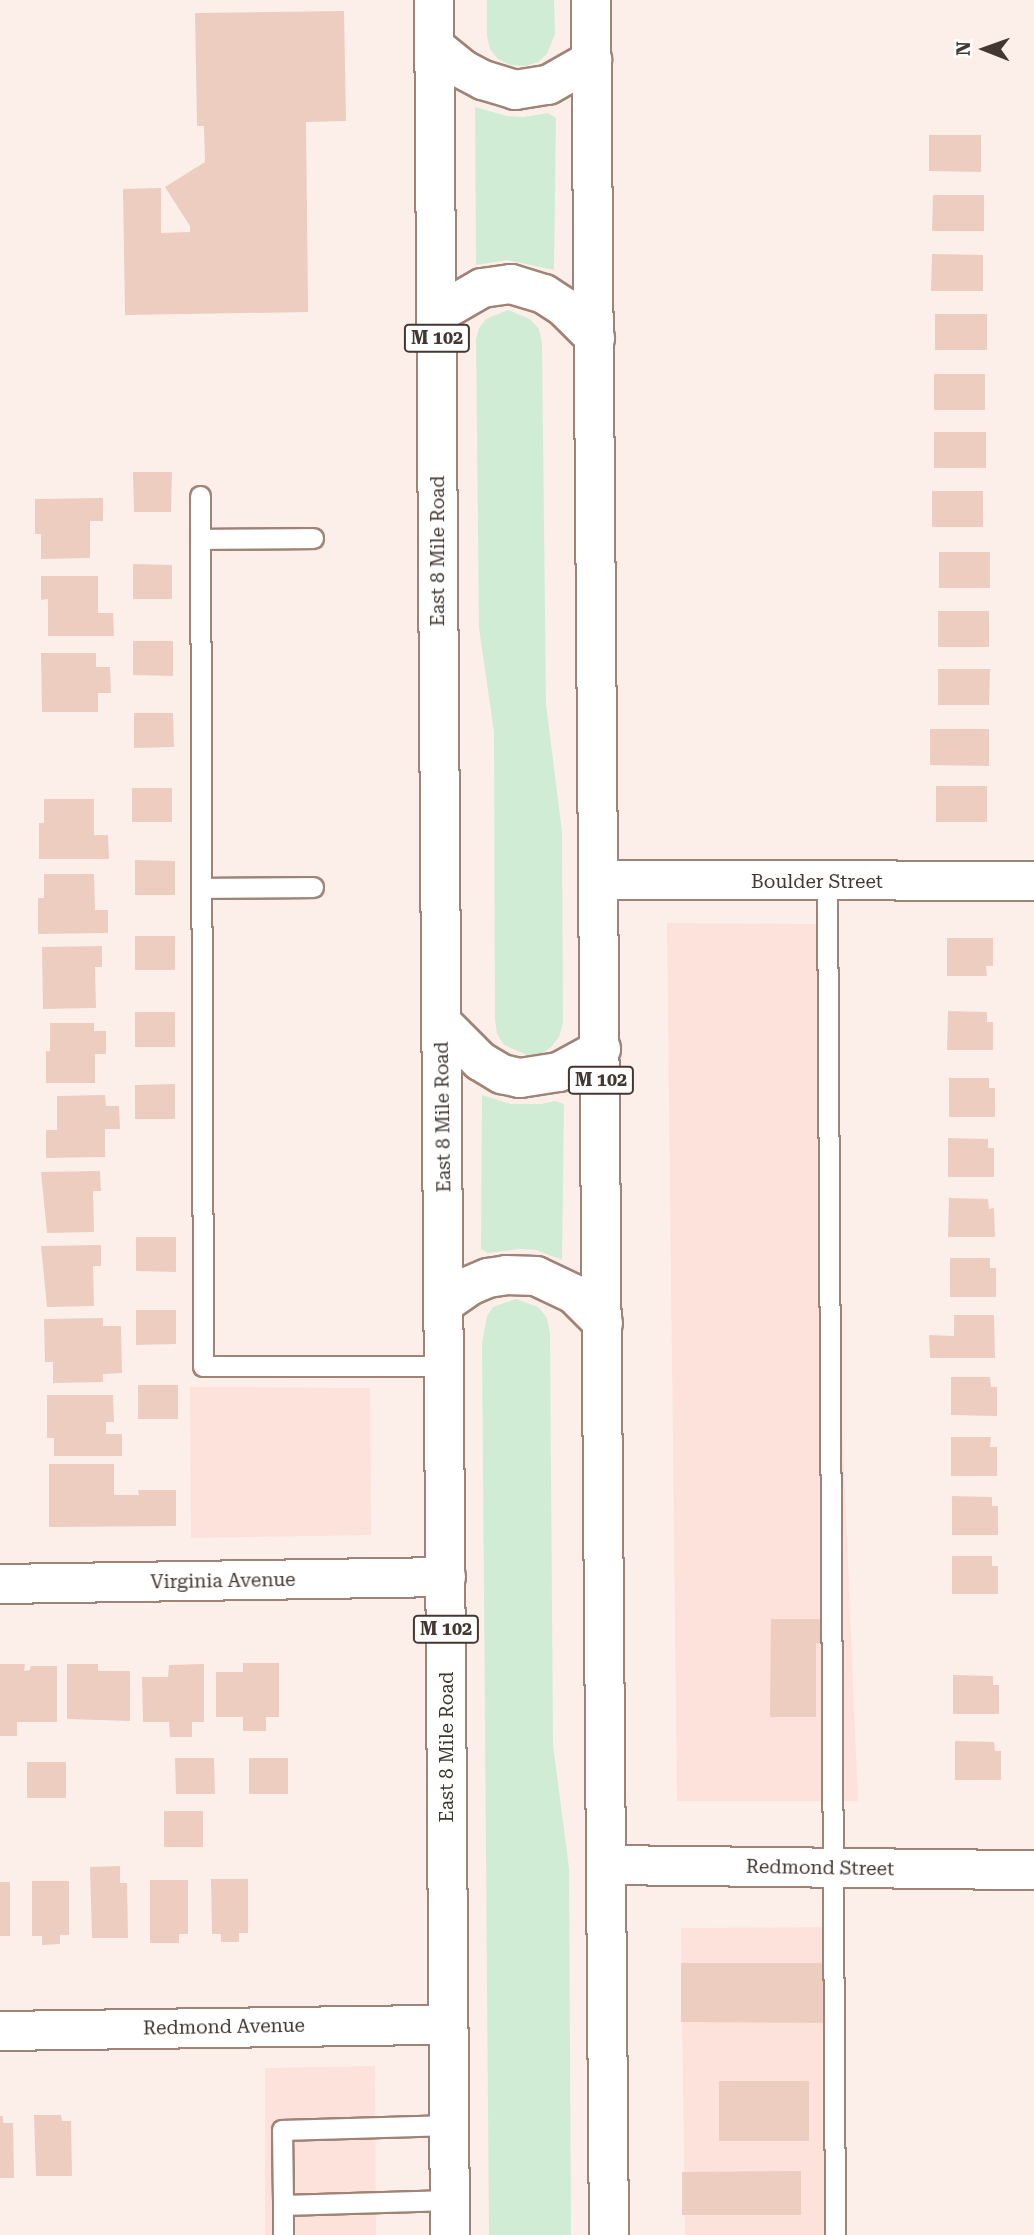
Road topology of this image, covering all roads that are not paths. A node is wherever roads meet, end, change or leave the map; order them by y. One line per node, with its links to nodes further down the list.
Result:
1 (433, 0): 3 (main road, East 8 Mile Road / M 102)
2 (592, 0): 4 (main road, M 102)
3 (434, 46): 4 (main road); 5 (main road, East 8 Mile Road / M 102)
4 (592, 60): 6 (main road, M 102)
5 (436, 314): 6 (main road); 15 (main road, East 8 Mile Road / M 102)
6 (595, 338): 10 (main road, M 102)
7 (200, 496): 9 (lane)
8 (313, 538): 9 (lane)
9 (200, 539): 14 (lane)
10 (600, 880): 12 (main road, Boulder Street); 16 (main road, M 102)
11 (1034, 881): 12 (main road, Boulder Street)
12 (827, 883): 23 (lane)
13 (313, 887): 14 (lane)
14 (202, 888): 19 (lane)
15 (442, 1023): 16 (main road); 17 (main road, East 8 Mile Road / M 102)
16 (601, 1049): 18 (main road, M 102)
17 (445, 1303): 18 (main road); 19 (main road, East 8 Mile Road / M 102)
18 (603, 1322): 22 (main road, M 102)
19 (445, 1366): 20 (main road, East 8 Mile Road / M 102)
20 (446, 1577): 21 (main road, Virginia Avenue); 25 (main road, East 8 Mile Road / M 102)
21 (0, 1584)
22 (607, 1865): 23 (main road, Redmond Street); 31 (main road, M 102)
23 (832, 1868): 24 (main road, Redmond Street); 32 (lane)
24 (1034, 1870)
25 (448, 2025): 26 (main road, Redmond Avenue); 27 (main road, East 8 Mile Road / M 102)
26 (0, 2031)
27 (450, 2125): 28 (lane); 29 (main road, East 8 Mile Road / M 102)
28 (283, 2205): 29 (lane); 30 (lane)
29 (450, 2218)
30 (283, 2235)
31 (609, 2235)
32 (835, 2235)

